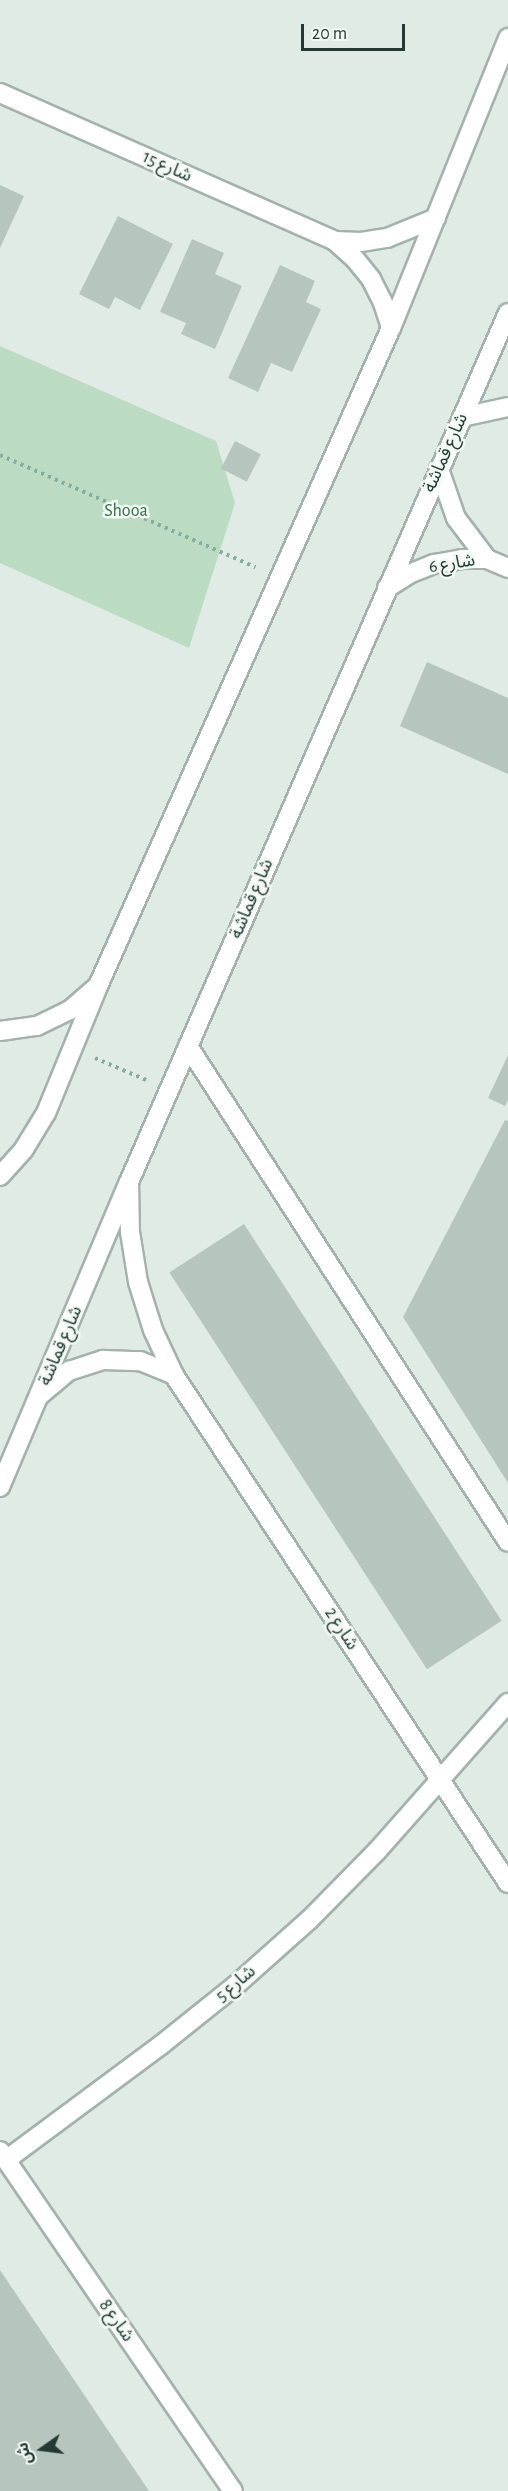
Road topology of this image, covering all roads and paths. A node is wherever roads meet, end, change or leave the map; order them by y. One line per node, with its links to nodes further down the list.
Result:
1 (508, 38): 3 (street)
2 (0, 93): 4 (street, شارع 15)
3 (436, 218): 4 (street, شارع 15); 6 (street)
4 (335, 242): 6 (street, شارع 15)
5 (508, 313): 8 (street, شارع قماشة)
6 (391, 328): 13 (street)
7 (508, 407): 8 (street)
8 (462, 417): 10 (street, شارع قماشة)
9 (0, 455): 13 (path)
10 (439, 469): 11 (street, شارع 6); 14 (street, شارع قماشة)
11 (487, 559): 12 (street, شارع 6); 14 (street, شارع 6)
12 (508, 568)
13 (280, 578): 15 (street)
14 (387, 588): 17 (street, شارع قماشة)
15 (98, 986): 16 (street); 18 (street)
16 (0, 1031)
17 (188, 1046): 19 (street, شارع قماشة); 25 (street)
18 (73, 1048): 19 (path); 20 (street)
19 (169, 1090): 21 (street, شارع قماشة)
20 (0, 1176)
21 (129, 1182): 22 (street, شارع 2); 23 (street, شارع قماشة)
22 (174, 1375): 23 (street); 27 (street, شارع 2)
23 (40, 1395): 24 (street, شارع قماشة)
24 (0, 1487)
25 (508, 1542)
26 (508, 1703): 27 (street, شارع 5)
27 (440, 1779): 28 (street, شارع 2); 29 (street, شارع 5)
28 (508, 1883)
29 (3, 2156): 30 (street, شارع 8)
30 (233, 2491)

